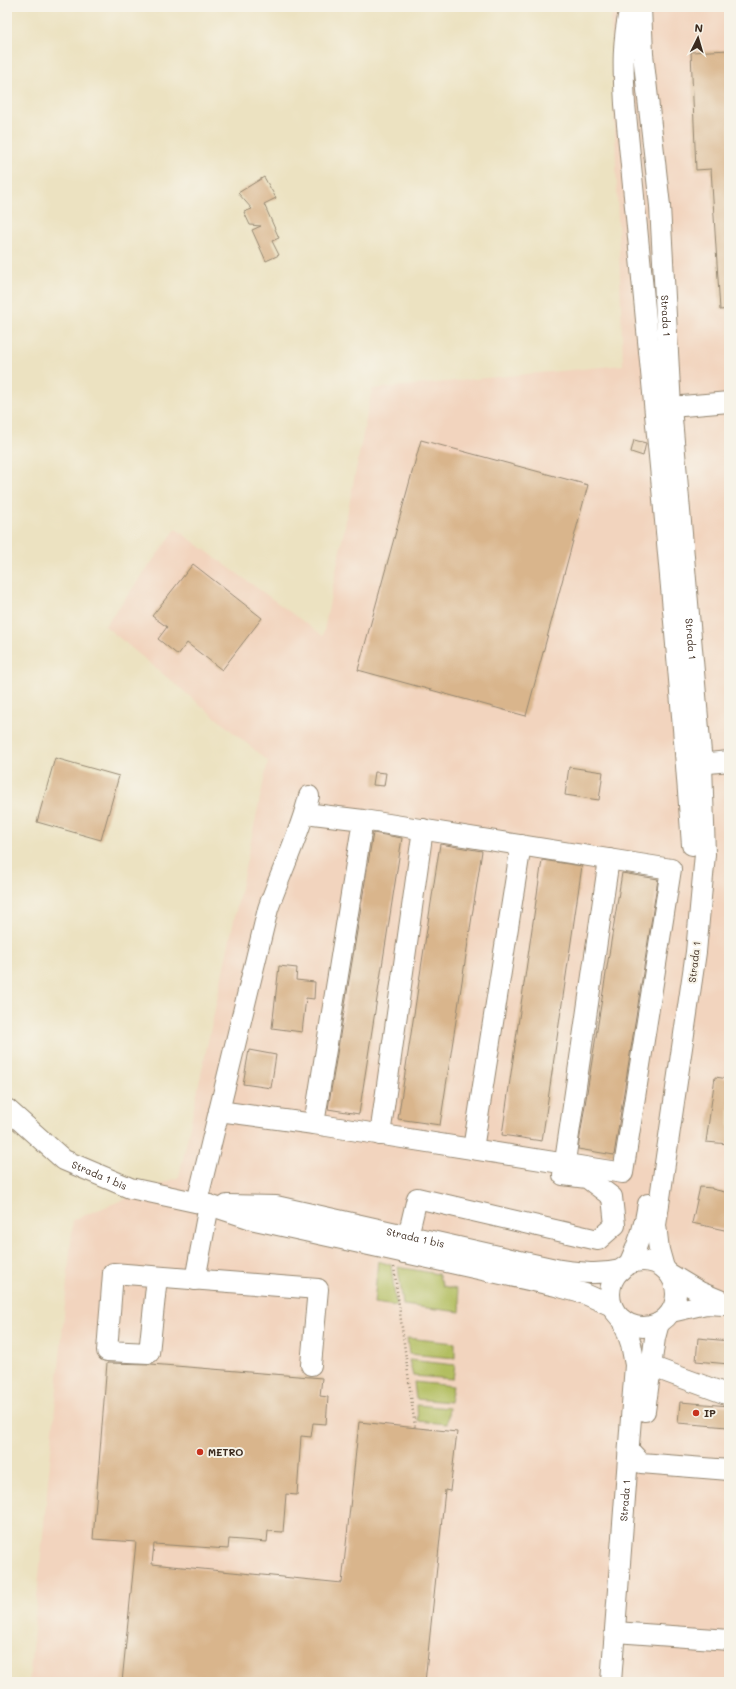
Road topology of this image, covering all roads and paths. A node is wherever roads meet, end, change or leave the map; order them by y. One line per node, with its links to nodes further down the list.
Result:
1 (630, 7): 6 (street, Strada 1)
2 (641, 7): 4 (street, Strada 1)
3 (729, 402): 4 (street)
4 (671, 406): 6 (street, Strada 1)
5 (729, 761): 6 (street)
6 (694, 764): 20 (street, Strada 1); 21 (street, Strada 1)
7 (363, 820): 8 (street); 12 (street); 13 (street)
8 (423, 829): 9 (street); 15 (street)
9 (521, 845): 10 (street); 16 (street)
10 (609, 859): 17 (street); 17 (street)
11 (7, 1109): 14 (street, Strada 1 bis)
12 (219, 1111): 13 (street); 18 (street)
13 (314, 1124): 15 (street)
14 (16, 1127): 18 (street, Strada 1 bis)
15 (380, 1135): 16 (street)
16 (473, 1149): 17 (street)
17 (565, 1164): 19 (street)
18 (203, 1203): 19 (street, Strada 1 bis); 23 (street)
19 (401, 1246): 20 (street, Strada 1 bis); 25 (street, Strada 1 bis); 30 (path)
20 (625, 1267): 21 (street); 25 (street)
21 (666, 1271): 24 (street); 26 (street)
22 (157, 1277): 23 (street)
23 (195, 1280): 27 (street)
24 (729, 1305): 26 (street)
25 (617, 1313): 26 (street); 31 (street, Strada 1)
26 (665, 1318): 28 (street, Strada 1)
27 (311, 1365)
28 (650, 1366): 29 (street); 31 (street, Strada 1)
29 (729, 1395)
30 (415, 1427)
31 (635, 1457): 32 (street); 33 (street, Strada 1)
32 (729, 1469)
33 (621, 1632): 34 (street); 35 (street, Strada 1); 36 (street, Strada 1)
34 (729, 1640)
35 (611, 1682)
36 (623, 1682)

